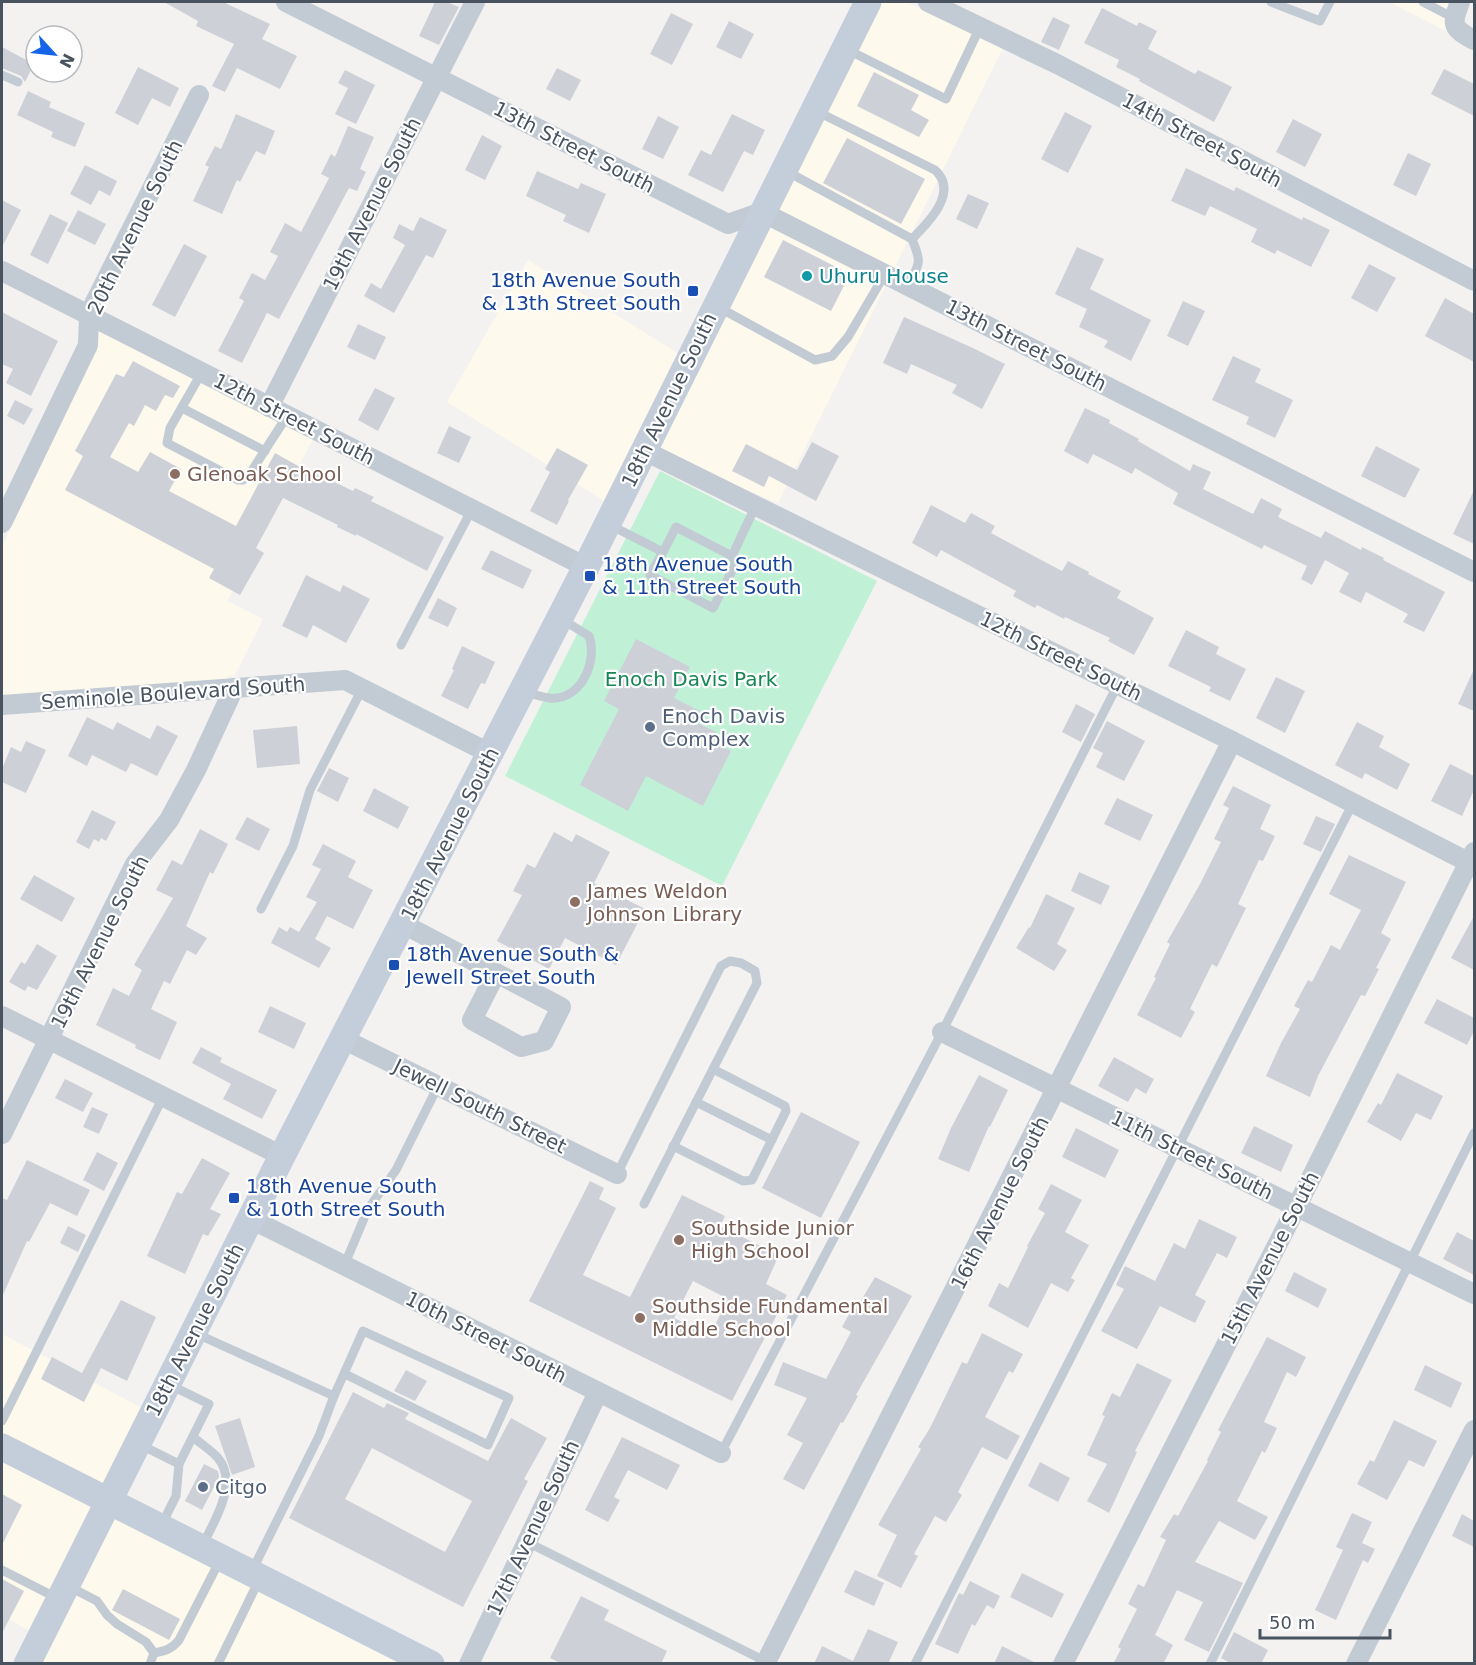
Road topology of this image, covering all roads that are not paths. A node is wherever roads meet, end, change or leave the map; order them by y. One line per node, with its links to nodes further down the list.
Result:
1 (286, 2): 12 (street, 13th Street South)
2 (475, 2): 12 (street, 19th Avenue South)
3 (868, 2): 10 (street, 18th Avenue South)
4 (928, 2): 9 (street, 14th Street South)
5 (1271, 2): 6 (lane)
6 (1330, 2)
7 (1423, 2): 8 (lane)
8 (1463, 23)
9 (980, 27): 10 (lane); 21 (street, 14th Street South)
10 (845, 48): 15 (street, 18th Avenue South)
11 (2, 75): 13 (lane)
12 (436, 78): 17 (street, 13th Street South); 26 (street, 19th Avenue South)
13 (18, 82)
14 (199, 95): 24 (street, 20th Avenue South)
15 (814, 110): 16 (street, 18th Avenue South); 18 (lane)
16 (784, 170): 17 (street, 18th Avenue South); 18 (lane)
17 (762, 212): 20 (street, 13th Street South); 23 (street, 18th Avenue South)
18 (912, 239): 22 (lane)
19 (2, 271): 24 (street, 12th Street South)
20 (885, 274): 22 (street, 13th Street South); 23 (lane)
21 (1474, 281)
22 (908, 286): 38 (street, 13th Street South)
23 (716, 306): 30 (street, 18th Avenue South)
24 (89, 314): 25 (street, 12th Street South); 33 (street, 20th Avenue South)
25 (202, 372): 26 (street, 12th Street South); 27 (lane)
26 (269, 407): 28 (street, 12th Street South)
27 (182, 408): 29 (lane); 29 (lane)
28 (287, 416): 29 (lane); 32 (street, 12th Street South)
29 (265, 451)
30 (645, 451): 31 (street, 12th Street South); 34 (street, 18th Avenue South)
31 (756, 506): 36 (lane); 41 (street, 12th Street South)
32 (472, 509): 37 (street, 12th Street South); 40 (lane)
33 (4, 514)
34 (608, 524): 35 (lane); 37 (street, 18th Avenue South)
35 (663, 552): 36 (lane); 36 (lane)
36 (732, 556)
37 (586, 567): 39 (street, 18th Avenue South)
38 (1474, 572)
39 (561, 618): 44 (street, 18th Avenue South); 44 (lane)
40 (401, 645)
41 (1118, 684): 46 (street, 12th Street South); 54 (lane)
42 (354, 685): 43 (street, Seminole Boulevard South); 47 (street); 50 (lane)
43 (234, 688): 45 (street, Seminole Boulevard South); 56 (street, 19th Avenue South)
44 (524, 691): 47 (street, 18th Avenue South)
45 (2, 705)
46 (1232, 741): 48 (street, 12th Street South); 59 (street, 16th Avenue South)
47 (491, 754): 51 (street, 18th Avenue South)
48 (1353, 803): 49 (street, 12th Street South); 66 (lane)
49 (1473, 860): 70 (street, 15th Avenue South)
50 (261, 909)
51 (403, 924): 52 (street); 55 (street, 18th Avenue South)
52 (496, 973)
53 (2, 1016): 56 (street)
54 (942, 1032): 59 (street, 11th Street South); 85 (lane)
55 (343, 1039): 58 (street, Jewell South Street); 67 (street, 18th Avenue South)
56 (49, 1040): 60 (street); 63 (street, 19th Avenue South)
57 (713, 1069): 61 (lane); 64 (lane); 68 (lane)
58 (438, 1086): 68 (street, Jewell South Street); 73 (lane)
59 (1057, 1089): 66 (street, 11th Street South); 96 (street, 16th Avenue South)
60 (163, 1097): 67 (street); 80 (lane)
61 (696, 1102): 64 (lane); 65 (lane)
62 (1474, 1133): 72 (lane)
63 (2, 1134)
64 (772, 1140): 65 (lane)
65 (673, 1146): 69 (lane)
66 (1177, 1148): 70 (street, 11th Street South); 101 (lane)
67 (282, 1156): 71 (street, 18th Avenue South)
68 (617, 1174)
69 (644, 1204)
70 (1297, 1206): 72 (street, 11th Street South); 102 (street, 15th Avenue South)
71 (250, 1219): 73 (street, 10th Street South); 75 (street, 18th Avenue South)
72 (1410, 1262): 74 (street, 11th Street South); 103 (lane)
73 (344, 1266): 78 (street, 10th Street South)
74 (1474, 1293)
75 (194, 1333): 77 (street, 18th Avenue South); 79 (lane)
76 (345, 1374): 76 (lane); 79 (lane)
77 (168, 1383): 82 (lane); 83 (street, 18th Avenue South)
78 (598, 1392): 85 (street, 10th Street South); 89 (street, 17th Avenue South)
79 (334, 1396): 92 (lane)
80 (2, 1421)
81 (1474, 1430): 104 (street)
82 (193, 1437): 86 (lane); 90 (lane)
83 (138, 1444): 86 (lane); 87 (street, 18th Avenue South)
84 (2, 1447): 87 (street)
85 (721, 1453)
86 (179, 1464): 88 (lane)
87 (108, 1501): 88 (street); 93 (street, 18th Avenue South)
88 (160, 1527): 90 (street)
89 (527, 1542): 96 (lane); 100 (street, 17th Avenue South)
90 (211, 1553): 92 (street); 94 (lane)
91 (2, 1570): 93 (lane)
92 (255, 1575): 95 (street); 99 (lane)
93 (63, 1592): 94 (lane); 97 (street, 18th Avenue South)
94 (154, 1653): 98 (lane)
95 (418, 1660)
96 (767, 1663)
97 (27, 1664)
98 (150, 1664)
99 (218, 1664)
100 (469, 1664)
101 (915, 1664)
102 (1063, 1664)
103 (1210, 1664)
104 (1356, 1664)

